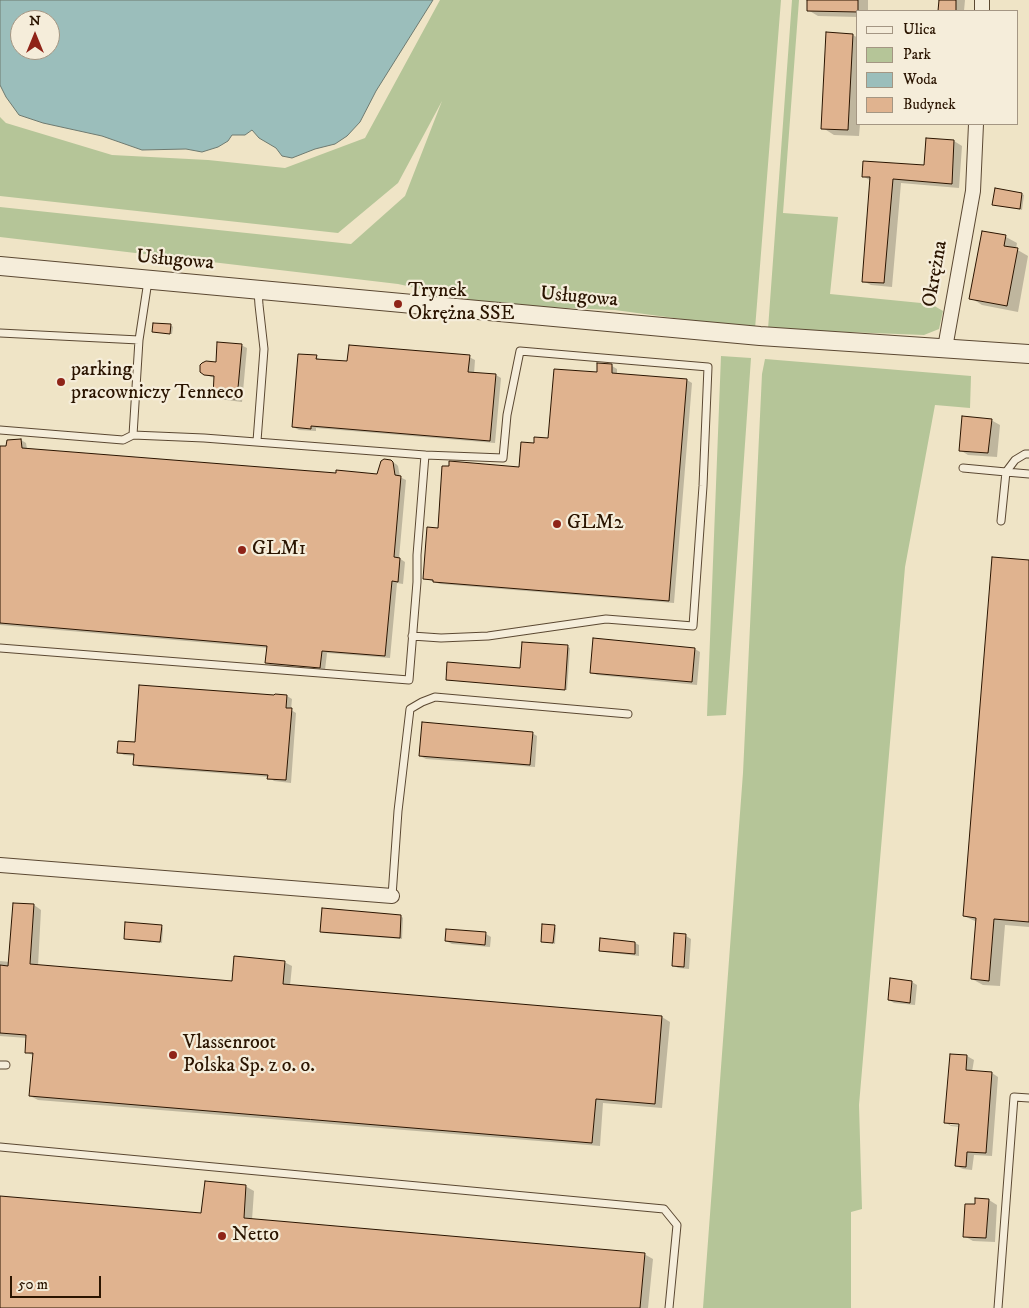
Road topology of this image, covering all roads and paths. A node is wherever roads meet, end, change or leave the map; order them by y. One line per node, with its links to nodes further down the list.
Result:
1 (976, 125): 7 (street, Okrężna)
2 (0, 266): 3 (street, Usługowa)
3 (148, 280): 4 (street, Usługowa); 6 (lane)
4 (258, 290): 7 (street, Usługowa); 11 (lane)
5 (0, 333): 6 (lane)
6 (139, 340): 10 (lane)
7 (945, 348): 8 (street)
8 (1029, 354)
9 (0, 430): 10 (lane)
10 (133, 435): 11 (lane)
11 (257, 441): 13 (lane)
12 (1029, 454): 15 (lane)
13 (424, 455): 18 (lane); 18 (lane)
14 (963, 468): 15 (lane)
15 (1006, 472): 16 (lane); 17 (lane)
16 (1029, 474)
17 (1002, 521)
18 (412, 636): 19 (lane)
19 (0, 648)
20 (628, 714): 22 (lane)
21 (0, 865): 22 (street)
22 (392, 896)
23 (1029, 1098): 26 (lane)
24 (0, 1147): 25 (lane)
25 (669, 1308)
26 (998, 1308)

